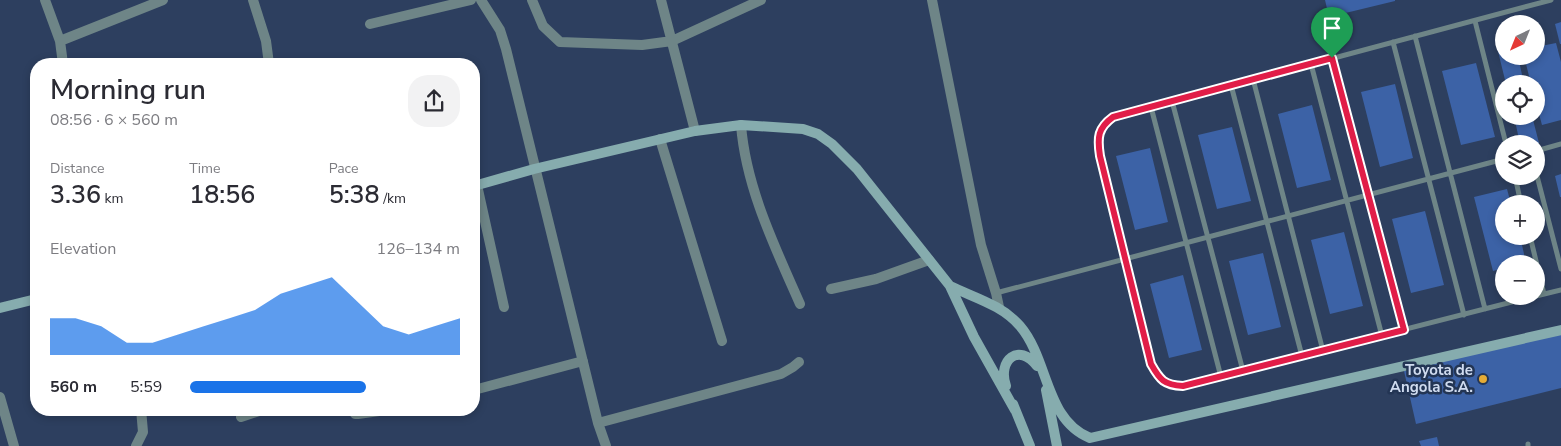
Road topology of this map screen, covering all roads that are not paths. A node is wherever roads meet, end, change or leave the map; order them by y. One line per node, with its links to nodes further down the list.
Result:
1 (45, 0): 14 (street)
2 (163, 0): 14 (street)
3 (253, 0): 18 (street)
4 (470, 0): 12 (street)
5 (481, 0): 32 (street)
6 (532, 0): 15 (street)
7 (661, 0): 15 (street)
8 (761, 0): 15 (street)
9 (932, 0): 50 (street)
10 (1551, 0): 11 (lane)
11 (1475, 20): 13 (lane); 27 (lane)
12 (370, 24)
13 (1415, 36): 16 (lane); 33 (lane)
14 (60, 41): 17 (street)
15 (672, 41): 26 (street)
16 (1394, 42): 19 (lane); 34 (lane)
17 (62, 58)
18 (268, 58)
19 (1332, 58): 20 (lane); 37 (lane)
20 (1311, 64): 21 (lane); 38 (lane)
21 (1253, 79): 22 (lane); 40 (lane)
22 (1231, 86): 23 (lane); 41 (lane)
23 (1172, 101): 24 (lane); 42 (lane)
24 (1151, 107): 43 (lane); 44 (lane)
25 (741, 125): 26 (street); 45 (street); 53 (street)
26 (695, 131): 28 (street)
27 (1504, 135)
28 (660, 139): 32 (street); 63 (street)
29 (1561, 144): 30 (lane)
30 (1545, 148)
31 (1495, 162): 33 (lane)
32 (534, 169): 35 (street); 66 (street)
33 (1450, 174): 34 (lane); 58 (lane)
34 (1429, 179): 37 (lane); 59 (lane)
35 (480, 184)
36 (1539, 185): 46 (lane)
37 (1369, 195): 38 (lane); 60 (lane)
38 (1347, 201): 40 (lane); 62 (lane)
39 (480, 202): 55 (street)
40 (1288, 216): 41 (lane); 64 (lane)
41 (1268, 222): 42 (lane); 65 (lane)
42 (1208, 237): 43 (lane); 68 (lane)
43 (1187, 243): 44 (lane); 70 (lane)
44 (1126, 259): 50 (lane); 70 (lane)
45 (929, 260): 47 (street); 48 (street)
46 (1561, 269)
47 (950, 286): 56 (street); 73 (street)
48 (831, 289)
49 (1561, 290): 51 (lane)
50 (996, 293): 56 (street)
51 (1545, 294)
52 (30, 300): 57 (street)
53 (800, 304)
54 (1501, 305): 58 (lane)
55 (504, 307)
56 (999, 307): 69 (street)
57 (0, 308)
58 (1486, 309): 59 (lane)
59 (1464, 315): 60 (lane)
60 (1404, 330): 62 (lane)
61 (1561, 330): 69 (street)
62 (1382, 336): 64 (lane)
63 (722, 341)
64 (1323, 351): 65 (lane)
65 (1302, 356): 68 (lane)
66 (583, 362): 71 (street); 77 (street)
67 (799, 362): 77 (street)
68 (1243, 371): 70 (lane)
69 (1044, 374): 73 (street); 82 (street)
70 (1221, 377)
71 (480, 388)
72 (0, 397): 78 (street)
73 (1015, 410): 81 (street)
74 (141, 416): 79 (street)
75 (244, 416): 76 (street)
76 (241, 417)
77 (598, 423): 80 (street)
78 (14, 446)
79 (136, 446)
80 (606, 446)
81 (1030, 446)
82 (1056, 446)

